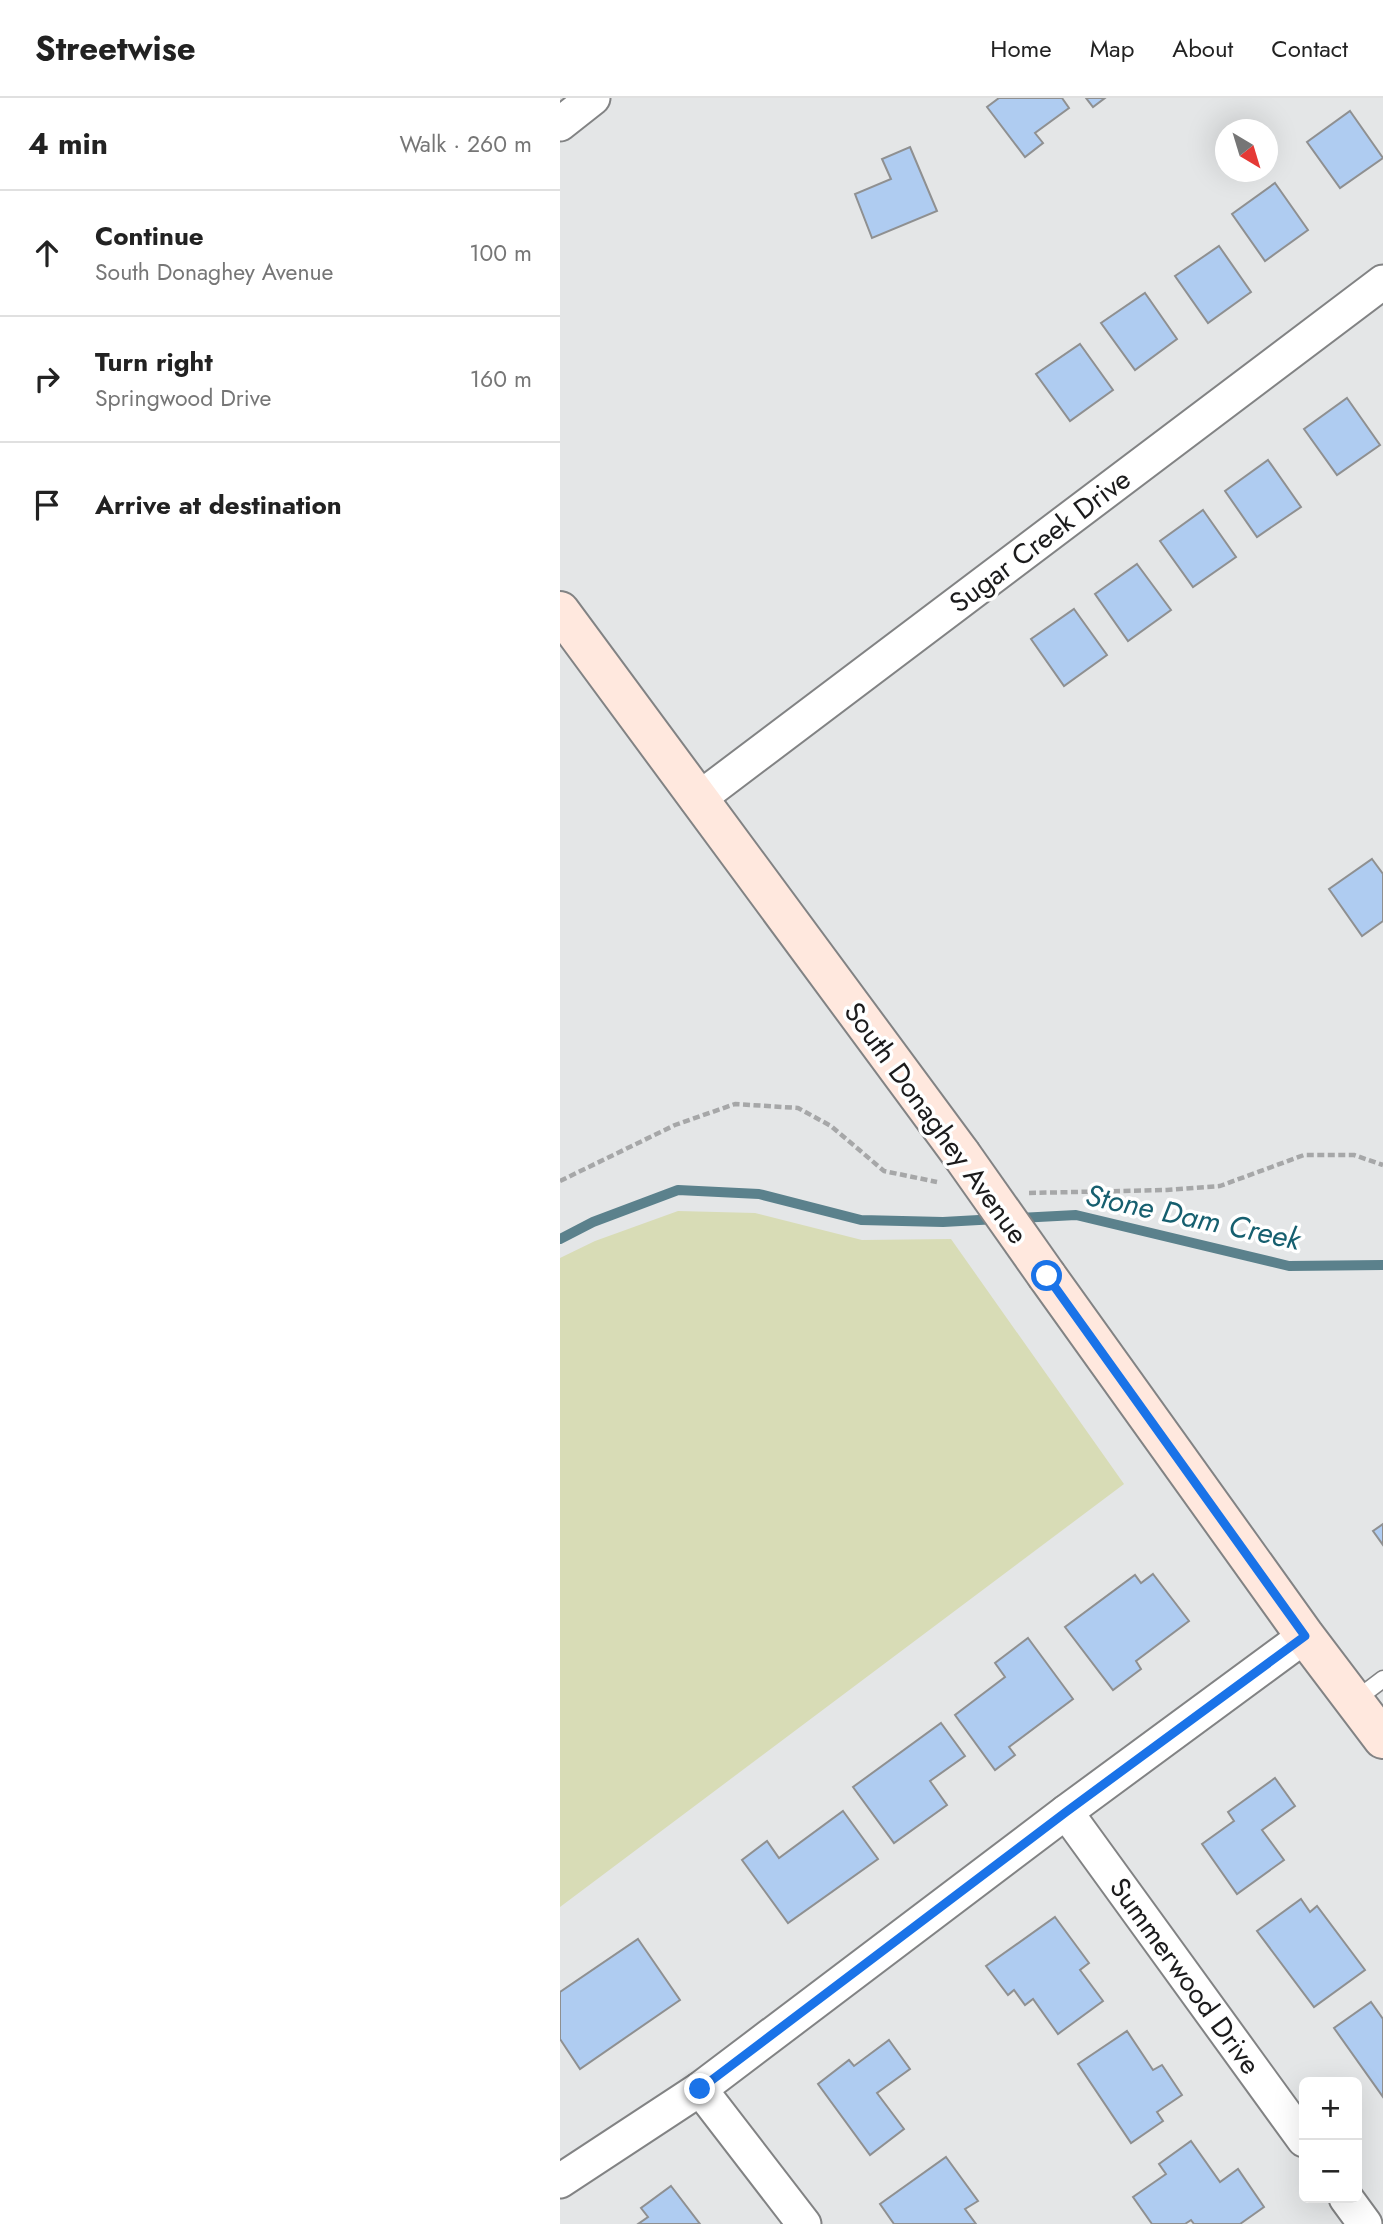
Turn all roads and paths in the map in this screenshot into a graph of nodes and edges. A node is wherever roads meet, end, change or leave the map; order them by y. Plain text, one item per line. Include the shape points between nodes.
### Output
1 (593, 98) edge
2 (560, 124) edge
3 (1383, 282) edge
4 (560, 611) edge
5 (697, 800) junction
6 (1383, 1165) edge
7 (952, 1169) junction
8 (560, 1181) edge
9 (1017, 1193) dead end
10 (1305, 1636) junction
11 (1369, 1690) edge
12 (1383, 1740) edge
13 (1066, 1812) junction
14 (700, 2089) junction
15 (1299, 2133) edge
16 (560, 2181) edge
17 (1350, 2203) edge
18 (804, 2224) edge
19 (1365, 2224) edge

1 - 2 street
3 - 5 street, Sugar Creek Drive
4 - 5 street, South Donaghey Avenue
5 - 7 street, South Donaghey Avenue
6 - 9 path via 1354,1155 1304,1155 1220,1186
7 - 8 path via 884,1171 831,1126 798,1108 735,1104 675,1125
7 - 10 street, South Donaghey Avenue, bridge via 1047,1276
10 - 11 street, South Donaghey Avenue
10 - 13 street
11 - 12 street, South Donaghey Avenue
13 - 14 street
13 - 15 street, Summerwood Drive
14 - 16 street
14 - 18 street
17 - 19 street

